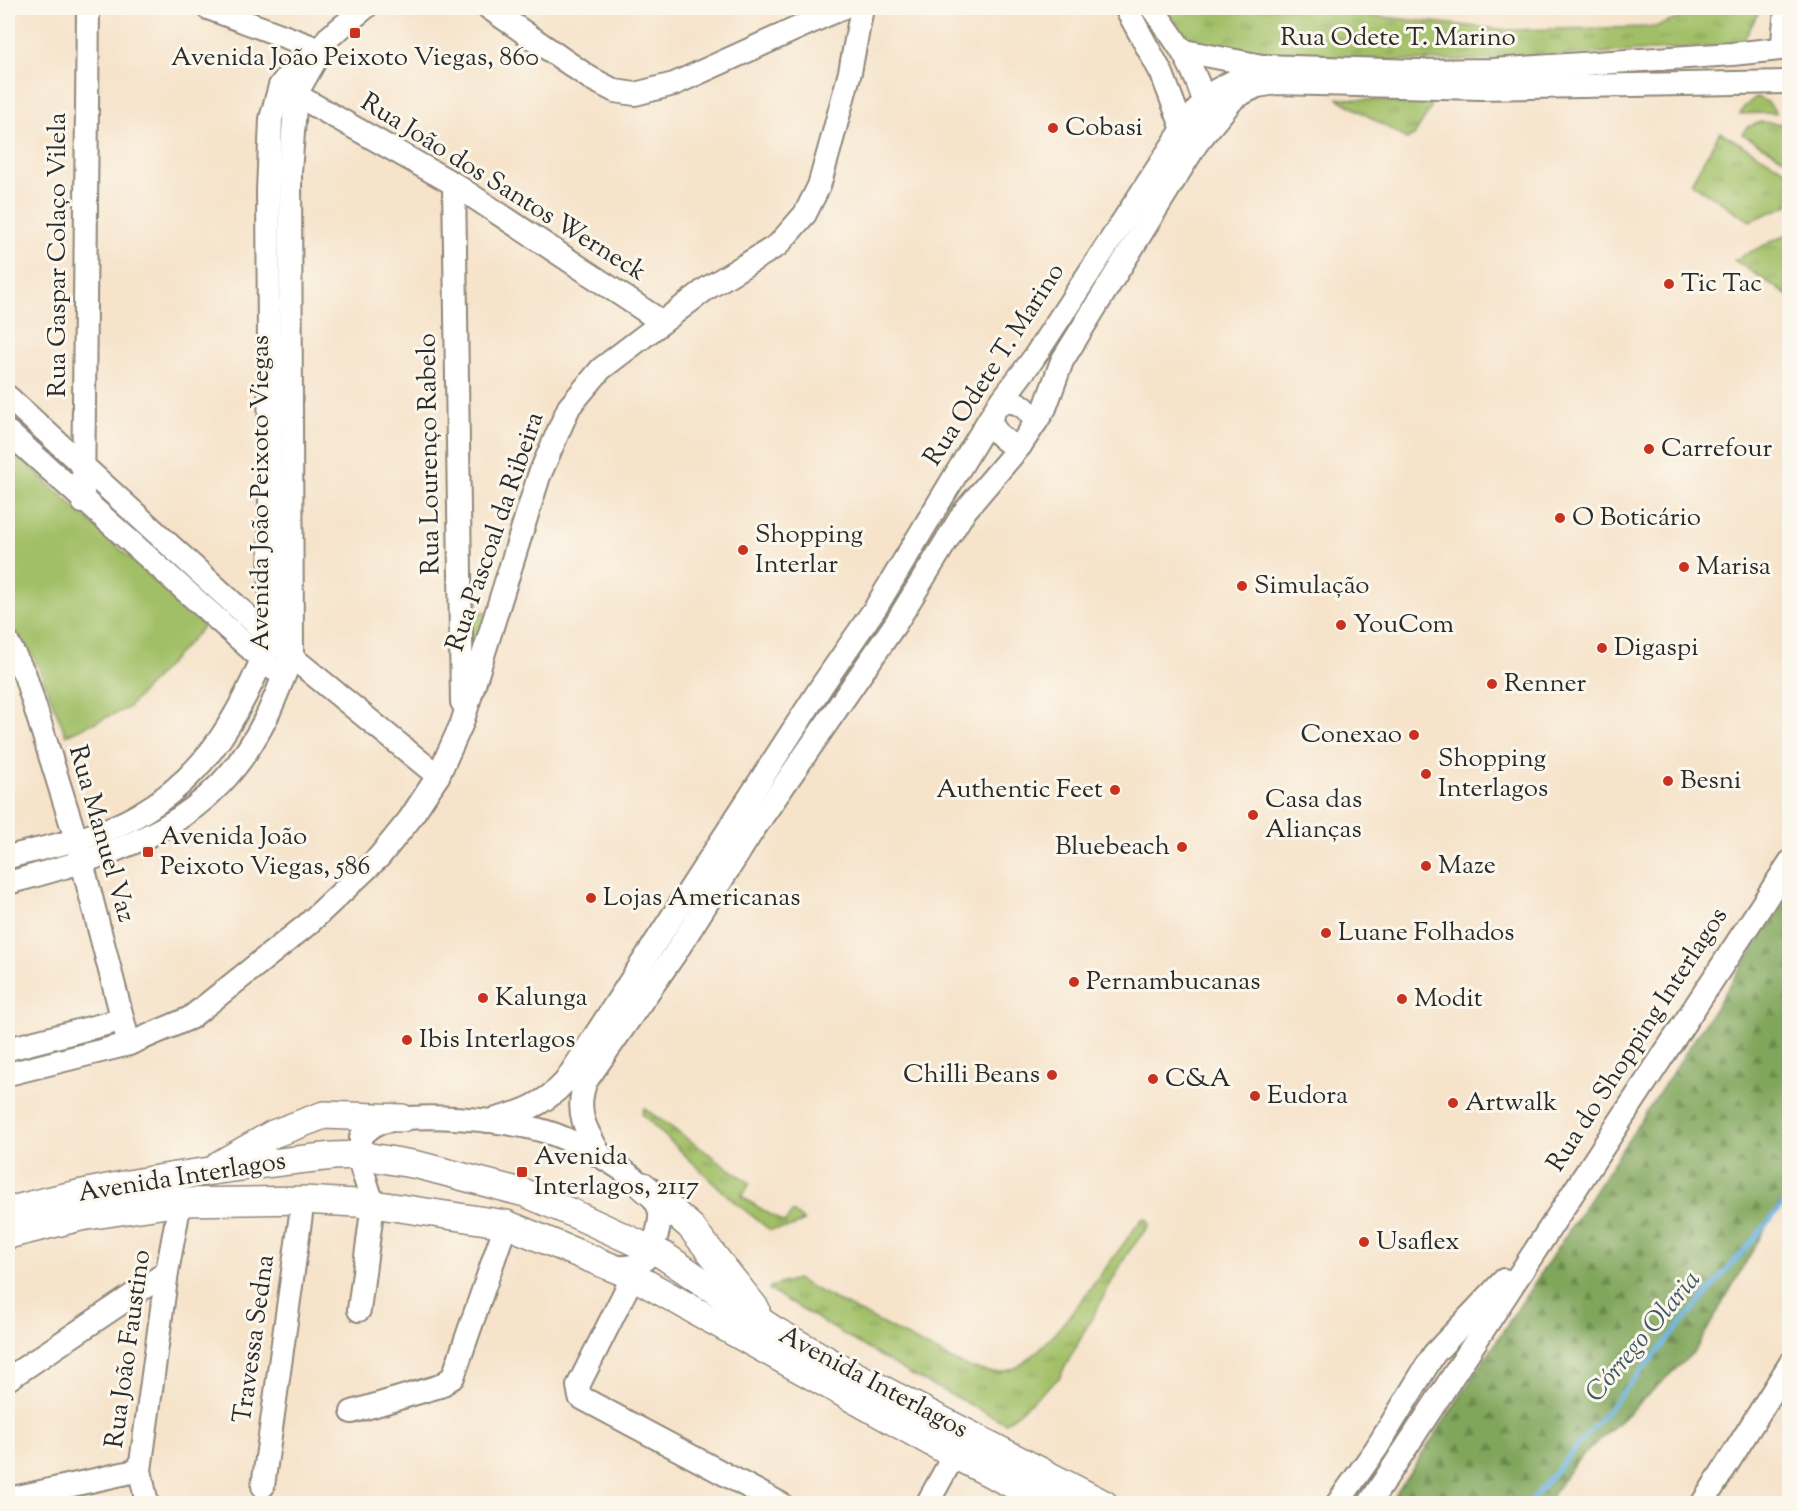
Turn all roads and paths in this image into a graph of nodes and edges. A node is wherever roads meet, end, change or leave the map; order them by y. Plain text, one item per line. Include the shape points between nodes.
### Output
1 (88, 8) edge
2 (208, 8) edge
3 (364, 8) edge
4 (489, 8) edge
5 (842, 8) edge
6 (862, 8) edge
7 (1152, 8) edge
8 (1786, 8) edge
9 (1129, 13) edge
10 (1784, 42) edge
11 (310, 46) junction
12 (1184, 51) junction
13 (1262, 66) junction
14 (1788, 84) edge
15 (288, 90) junction
16 (1204, 101) junction
17 (1197, 132) junction
18 (454, 184) junction
19 (662, 322) junction
20 (8, 397) edge
21 (994, 411) junction
22 (1036, 423) junction
23 (8, 432) edge
24 (1020, 446) junction
25 (970, 452) junction
26 (85, 470) junction
27 (1000, 470) junction
28 (83, 502) junction
29 (461, 610) junction
30 (498, 610) junction
31 (271, 637) junction
32 (8, 643) edge
33 (263, 659) junction
34 (287, 667) junction
35 (16, 677) edge
36 (462, 723) junction
37 (438, 776) junction
38 (76, 839) junction
39 (8, 857) edge
40 (83, 862) junction
41 (1790, 862) edge
42 (8, 883) edge
43 (121, 1020) junction
44 (129, 1044) junction
45 (8, 1049) edge
46 (8, 1074) edge
47 (402, 1118) junction
48 (489, 1121) junction
49 (359, 1155) junction
50 (601, 1156) junction
51 (212, 1169) junction
52 (643, 1186) junction
53 (303, 1200) junction
54 (180, 1202) junction
55 (373, 1204) junction
56 (8, 1211) edge
57 (506, 1224) junction
58 (8, 1235) edge
59 (651, 1249) junction
60 (1534, 1249) junction
61 (167, 1272) junction
62 (624, 1272) junction
63 (358, 1310) dead end
64 (772, 1329) junction
65 (1790, 1364) edge
66 (8, 1379) edge
67 (352, 1412) dead end
68 (954, 1455) junction
69 (140, 1470) junction
70 (263, 1486) dead end
71 (9, 1503) edge
72 (147, 1503) edge
73 (781, 1503) edge
74 (927, 1503) edge
75 (1051, 1503) edge
76 (1104, 1503) edge
77 (1337, 1503) edge
78 (1369, 1503) edge
79 (1702, 1503) edge

1 - 26 street, Rua Gaspar Colaço Vilela
2 - 11 street
3 - 11 street, Avenida João Peixoto Viegas
3 - 15 street, Avenida João Peixoto Viegas via 328,38
4 - 5 street via 590,78 615,91 635,94 674,84
6 - 19 street, Rua Pascoal da Ribeira via 830,147 819,186 805,214 778,245 706,289
7 - 9 street
7 - 12 street
8 - 10 street
9 - 17 street
10 - 13 street, Rua Odete T. Marino via 1720,55 1493,70
10 - 14 street via 1779,66
11 - 15 street, Avenida João Peixoto Viegas
12 - 13 street
12 - 16 street
13 - 16 street, Rua Odete T. Marino via 1228,82
14 - 17 street, Rua Odete T. Marino via 1480,88 1277,83 1257,86 1235,97
15 - 18 street, Rua João dos Santos Werneck
15 - 31 street, Avenida João Peixoto Viegas via 271,118 268,191
15 - 34 street, Avenida João Peixoto Viegas
16 - 17 street, Rua Odete T. Marino
17 - 21 street, Rua Odete T. Marino
17 - 22 street, Rua Odete T. Marino via 1062,361
18 - 19 street, Rua João dos Santos Werneck
18 - 29 street, Rua Lourenço Rabelo
19 - 30 street, Rua Pascoal da Ribeira via 601,369 569,408 539,476
20 - 26 street
21 - 22 street via 1011,401 1022,405
21 - 24 street via 994,429 1003,440
21 - 25 street, Rua Odete T. Marino
22 - 24 street, Rua Odete T. Marino
23 - 28 street
24 - 27 street, Rua Odete T. Marino
25 - 27 street via 992,454
25 - 48 street, Rua Odete T. Marino via 876,607 565,1082 532,1109
26 - 28 street, Rua Gaspar Colaço Vilela
26 - 31 street
27 - 50 street, Rua Odete T. Marino via 964,512 896,623 586,1081 581,1119
28 - 33 street
29 - 30 street
29 - 36 street, Rua Lourenço Rabelo
30 - 36 street, Rua Pascoal da Ribeira
31 - 33 street, Avenida João Peixoto Viegas
31 - 34 street
32 - 35 street, Rua Manuel Vaz
33 - 34 street
33 - 38 street, Avenida João Peixoto Viegas via 226,734 199,768 137,816
34 - 37 street
34 - 40 street, Avenida João Peixoto Viegas via 267,717 248,747 198,806 129,847
35 - 38 street, Rua Manuel Vaz
36 - 37 street, Rua Pascoal da Ribeira
37 - 44 street, Rua Pascoal da Ribeira via 378,857 308,924 190,1018
38 - 39 street, Avenida João Peixoto Viegas
38 - 40 street, Rua Manuel Vaz
40 - 42 street, Avenida João Peixoto Viegas
40 - 43 street, Rua Manuel Vaz
41 - 60 street, Rua do Shopping Interlagos
43 - 44 street, Rua Manuel Vaz
43 - 45 street
44 - 46 street, Rua Pascoal da Ribeira
47 - 48 street
47 - 49 street via 367,1130 361,1137
47 - 51 main road via 324,1115 273,1134
48 - 50 street via 548,1132
49 - 51 main road, Avenida Interlagos
49 - 55 street
49 - 59 main road, Avenida Interlagos via 418,1165 525,1194
50 - 52 street
51 - 56 main road, Avenida Interlagos via 74,1193
52 - 59 street via 659,1207
52 - 64 main road via 690,1226
53 - 54 main road, Avenida Interlagos
53 - 55 main road, Avenida Interlagos
53 - 70 street, Travessa Sedna
54 - 58 main road, Avenida Interlagos via 81,1217
54 - 61 street, Rua João Faustino
55 - 57 main road, Avenida Interlagos
55 - 63 street
57 - 62 main road, Avenida Interlagos
57 - 67 street via 453,1377 440,1386
59 - 62 street via 639,1264
59 - 64 main road, Avenida Interlagos
60 - 77 street, Rua do Shopping Interlagos via 1434,1353 1376,1449
60 - 78 street, Rua do Shopping Interlagos via 1464,1364
61 - 66 street
61 - 69 street, Rua João Faustino
62 - 68 main road, Avenida Interlagos
62 - 73 street via 578,1386 580,1398
64 - 76 main road, Avenida Interlagos via 839,1368
65 - 79 street
68 - 74 street
68 - 75 main road, Avenida Interlagos
69 - 71 street via 18,1497
69 - 72 street, Rua João Faustino

